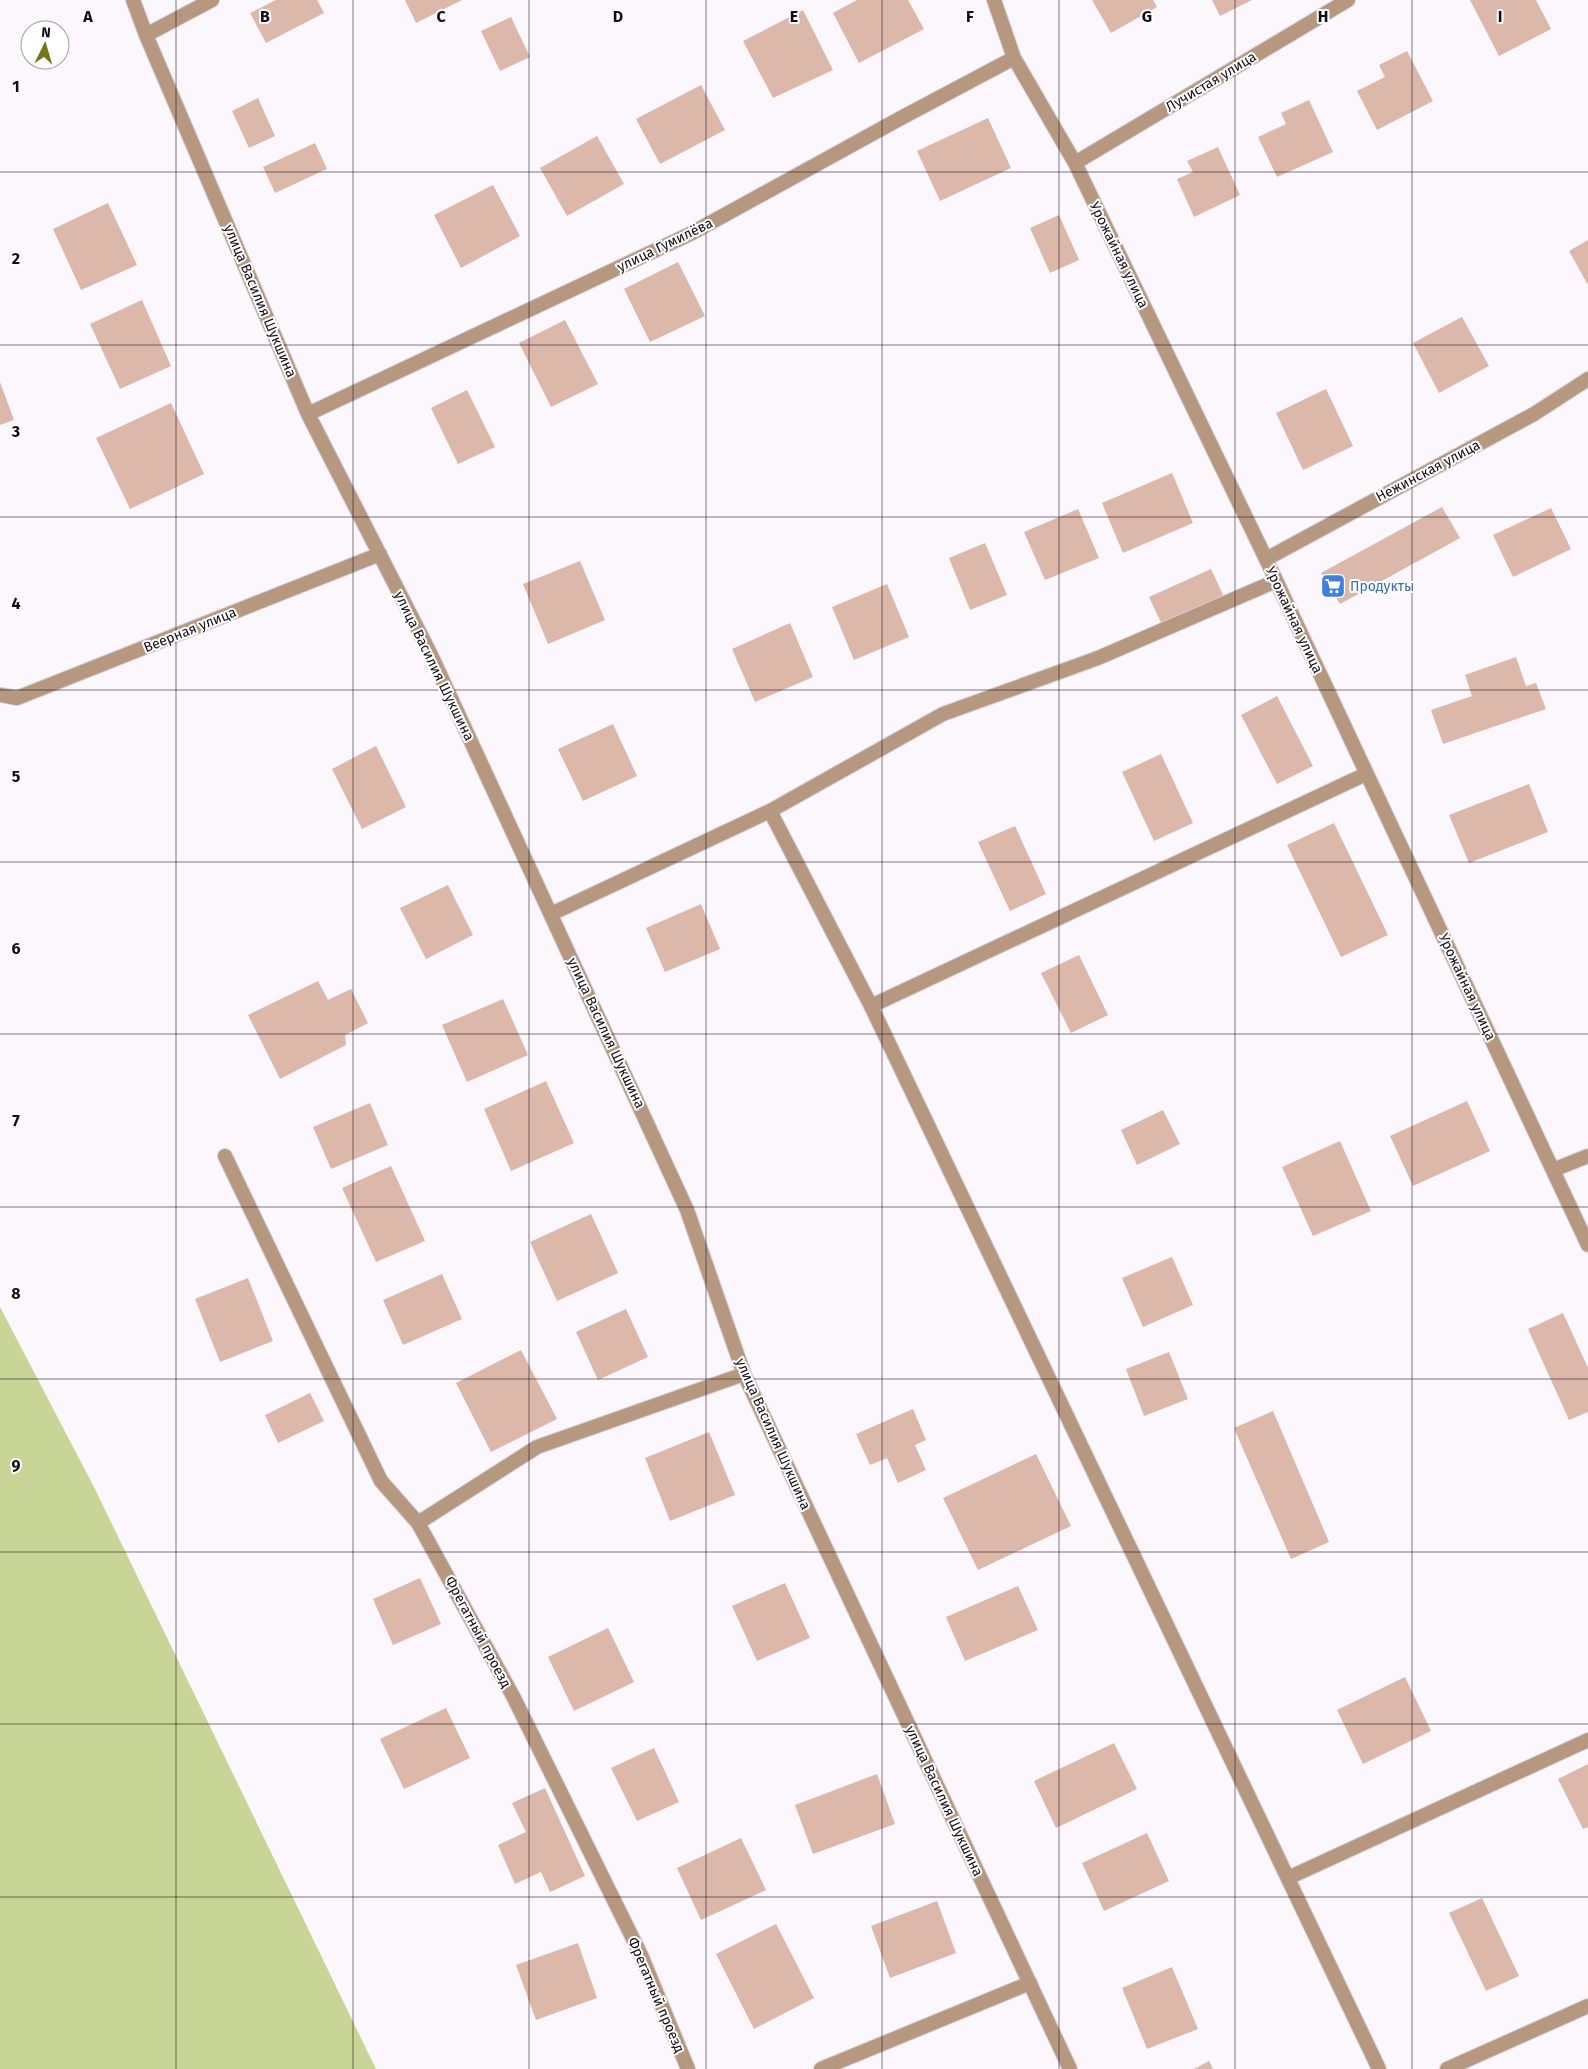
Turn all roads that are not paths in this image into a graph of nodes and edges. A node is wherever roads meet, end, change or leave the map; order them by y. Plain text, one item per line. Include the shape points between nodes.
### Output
1 (133, 0) edge
2 (212, 0) edge
3 (994, 0) edge
4 (1348, 0) edge
5 (146, 34) junction
6 (1014, 58) junction
7 (1074, 163) junction
8 (1588, 379) edge
9 (308, 414) junction
10 (380, 554) junction
11 (1266, 559) junction
12 (1276, 580) junction
13 (0, 695) edge
14 (1366, 774) junction
15 (770, 811) junction
16 (551, 914) junction
17 (871, 1006) junction
18 (225, 1156) dead end
19 (1588, 1156) edge
20 (1553, 1170) junction
21 (1588, 1245) edge
22 (744, 1374) junction
23 (418, 1522) junction
24 (1588, 1740) edge
25 (1288, 1878) junction
26 (1030, 1983) junction
27 (1588, 2006) edge
28 (688, 2069) edge
29 (821, 2069) edge
30 (1070, 2069) edge
31 (1379, 2069) edge
32 (1447, 2069) edge

1 - 5 street, улица Василия Шукшина
2 - 5 street
3 - 6 street, Урожайная улица
4 - 7 street, Лучистая улица
5 - 9 street, улица Василия Шукшина
6 - 7 street, Урожайная улица
6 - 9 street, улица Гумилёва via 690,234
7 - 11 street, Урожайная улица
8 - 11 street, Нежинская улица via 1534,414
9 - 10 street, улица Василия Шукшина
10 - 13 street, Веерная улица via 17,698
10 - 16 street, улица Василия Шукшина via 431,655
11 - 12 street, Урожайная улица
12 - 14 street, Урожайная улица
12 - 15 street via 1098,658 943,714
14 - 17 street
14 - 20 street, Урожайная улица
15 - 16 street
15 - 17 street
16 - 22 street, улица Василия Шукшина via 687,1210
17 - 25 street
18 - 23 street, Фрегатный проезд via 381,1481
19 - 20 street
20 - 21 street, Урожайная улица
22 - 23 street via 537,1448
22 - 26 street, улица Василия Шукшина
23 - 28 street, Фрегатный проезд via 514,1698 640,1955
24 - 25 street
25 - 31 street
26 - 29 street
26 - 30 street, улица Василия Шукшина
27 - 32 street

